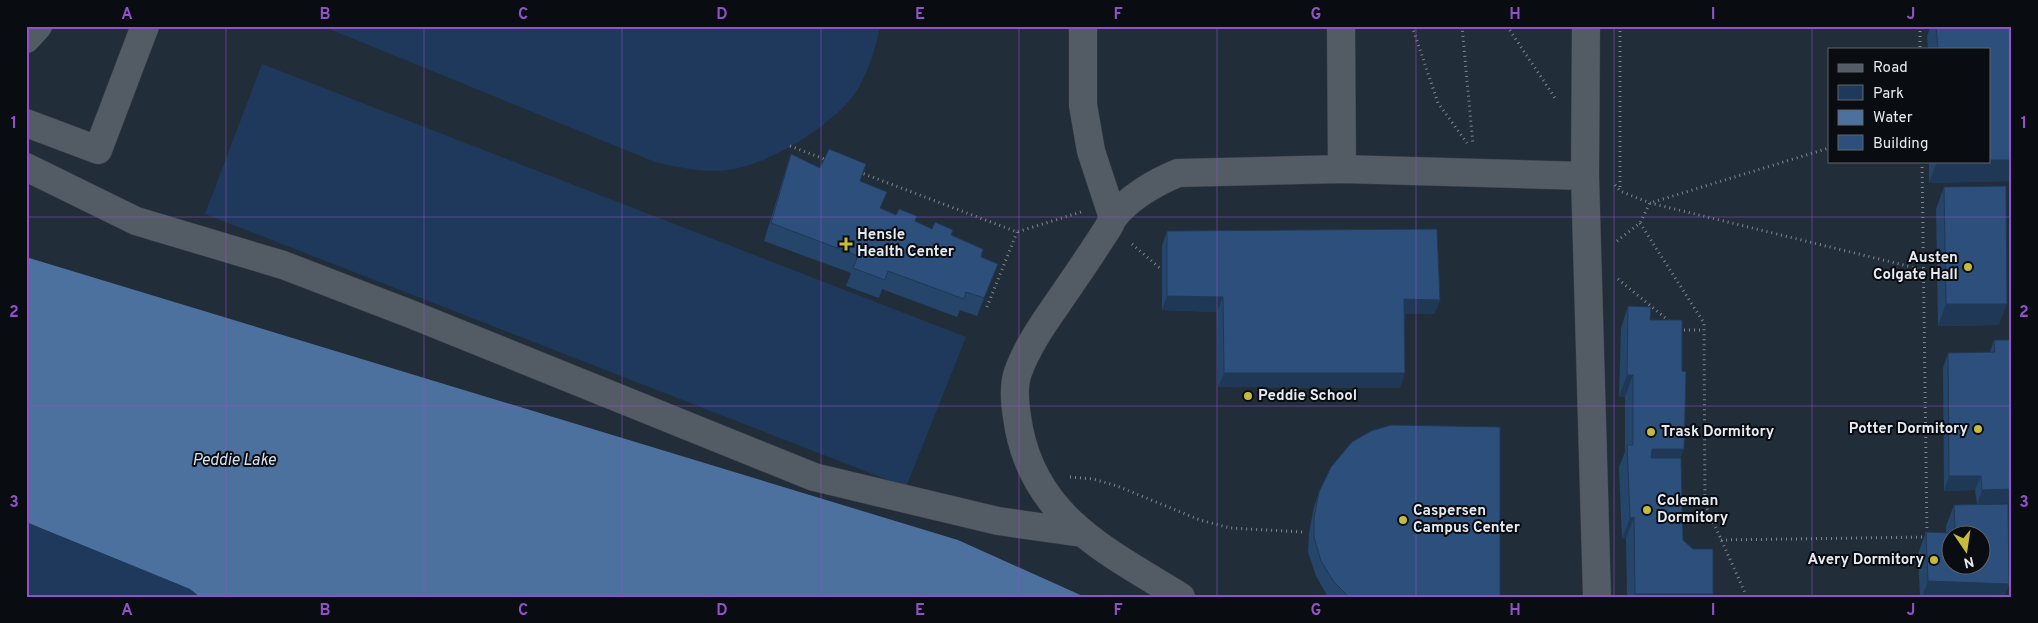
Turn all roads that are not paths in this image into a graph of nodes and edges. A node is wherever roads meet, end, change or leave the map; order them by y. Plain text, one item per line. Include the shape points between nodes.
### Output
1 (38, 26) edge
2 (145, 26) edge
3 (1083, 26) edge
4 (1341, 26) edge
5 (1586, 26) edge
6 (26, 40) edge
7 (26, 123) edge
8 (26, 167) edge
9 (1342, 169) junction
10 (1585, 176) junction
11 (1113, 218) junction
12 (1082, 533) junction
13 (1181, 597) edge
14 (1597, 597) edge

1 - 6 lane
2 - 7 lane via 98,150
3 - 11 lane via 1083,105 1091,151
4 - 9 lane
5 - 10 lane
8 - 12 lane via 136,221 292,269 417,316 814,477 998,521
9 - 10 lane
9 - 11 lane via 1178,173 1147,190
10 - 14 lane
11 - 12 lane via 1030,345 1017,375 1015,407 1030,467 1046,494
12 - 13 lane

